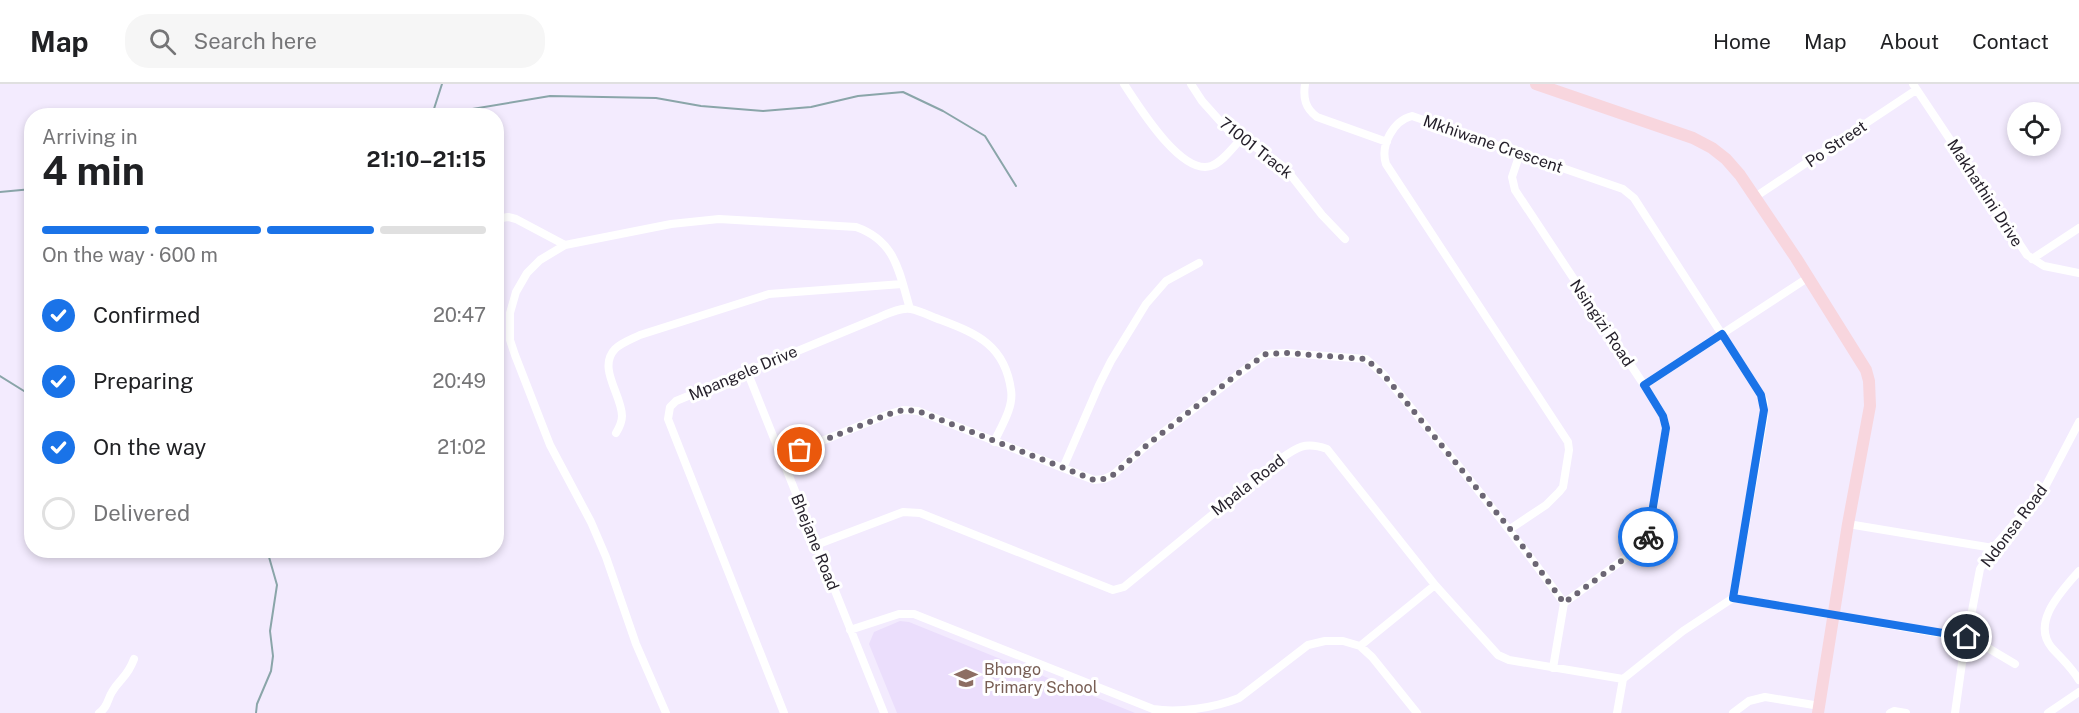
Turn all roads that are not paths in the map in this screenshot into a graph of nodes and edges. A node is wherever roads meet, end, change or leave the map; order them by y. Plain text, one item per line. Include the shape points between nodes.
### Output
1 (1124, 84) edge
2 (1191, 84) edge
3 (1305, 84) edge
4 (1536, 84) edge
5 (1914, 87) edge
6 (1561, 88) edge
7 (1242, 138) junction
8 (1387, 142) junction
9 (1520, 153) junction
10 (1755, 197) junction
11 (504, 218) edge
12 (2079, 228) edge
13 (1345, 239) dead end
14 (565, 245) junction
15 (2032, 259) junction
16 (1199, 263) dead end
17 (2079, 273) edge
18 (1809, 277) junction
19 (902, 284) junction
20 (910, 309) junction
21 (1722, 334) junction
22 (747, 371) junction
23 (1644, 385) junction
24 (2079, 422) edge
25 (616, 434) dead end
26 (994, 442) junction
27 (782, 458) junction
28 (1064, 468) junction
29 (1848, 524) junction
30 (1510, 529) junction
31 (816, 545) junction
32 (1993, 548) junction
33 (2079, 571) edge
34 (1435, 585) junction
35 (1733, 598) junction
36 (1564, 603) junction
37 (1834, 615) junction
38 (850, 630) junction
39 (1967, 637) junction
40 (1360, 646) junction
41 (134, 659) dead end
42 (2015, 664) dead end
43 (1553, 668) junction
44 (1623, 679) junction
45 (2079, 680) edge
46 (2079, 692) edge
47 (1819, 710) edge
48 (99, 713) edge
49 (666, 713) edge
50 (784, 713) edge
51 (884, 713) edge
52 (1417, 713) edge
53 (1617, 713) edge
54 (1733, 713) edge
55 (1890, 713) edge
56 (1906, 713) edge
57 (1955, 713) edge
58 (2048, 713) edge

1 - 7 street via 1159,134 1190,164 1213,165
2 - 7 street, 71001 Track via 1219,121
3 - 8 street via 1304,100 1317,117
4 - 6 street
5 - 10 street, Po Street
5 - 15 street, Makhathini Drive
6 - 10 street via 1702,143 1726,159
7 - 13 street, 71001 Track via 1286,169
8 - 9 street, Mkhiwane Crescent via 1399,121 1412,116
8 - 30 street via 1384,159 1391,174 1568,442 1560,492
9 - 21 street, Mkhiwane Crescent via 1631,194
9 - 23 street, Nsingizi Road via 1512,177 1515,190
10 - 18 street
11 - 14 street via 516,219
12 - 15 street
14 - 19 street via 671,224 719,219 856,227 872,232 882,242 898,266
14 - 49 street via 540,260 516,292 510,313 510,340 541,426 606,557 636,644
15 - 17 street, Makhathini Drive via 2044,266
16 - 28 street via 1166,281 1146,304 1099,385
18 - 21 street
18 - 29 street via 1869,381 1870,406
19 - 20 street
19 - 25 street via 769,294 622,344 609,361 622,414
20 - 22 street, Mpangele Drive via 880,317
20 - 26 street via 984,339 1003,364 1011,400
21 - 23 street
21 - 35 street, Mkhiwane Crescent via 1761,395 1764,410
22 - 27 street, Bhejane Road
22 - 50 street, Mpangele Drive via 676,401 670,407 668,420
23 - 36 street, Nsingizi Road via 1666,428 1648,535 1635,551
24 - 32 street, Ndonsa Road via 2043,491
26 - 27 street via 918,411 903,410
26 - 28 street
27 - 31 street, Bhejane Road
28 - 30 street via 1094,480 1113,475 1266,354 1353,357 1366,359 1384,375
29 - 32 street
29 - 37 street
30 - 36 street
31 - 34 street, Mpala Road via 909,511 1113,590 1119,589 1279,460 1298,447 1309,445 1327,449
31 - 38 street, Bhejane Road
32 - 39 street, Ndonsa Road via 1980,569
33 - 45 street via 2048,612 2045,623 2051,646
34 - 40 street
34 - 43 street, Mpala Road via 1498,655
35 - 37 street
35 - 44 street via 1683,631
36 - 43 street
37 - 39 street
37 - 47 street
38 - 40 street via 899,614 914,614 1153,709 1173,712 1239,698 1308,645 1325,640
38 - 51 street, Bhejane Road
39 - 42 street
39 - 57 street, Ndonsa Road
40 - 52 street
41 - 48 street
43 - 44 street, Mpala Road
44 - 53 street
46 - 58 street
47 - 54 street via 1765,697 1749,701
55 - 56 street

